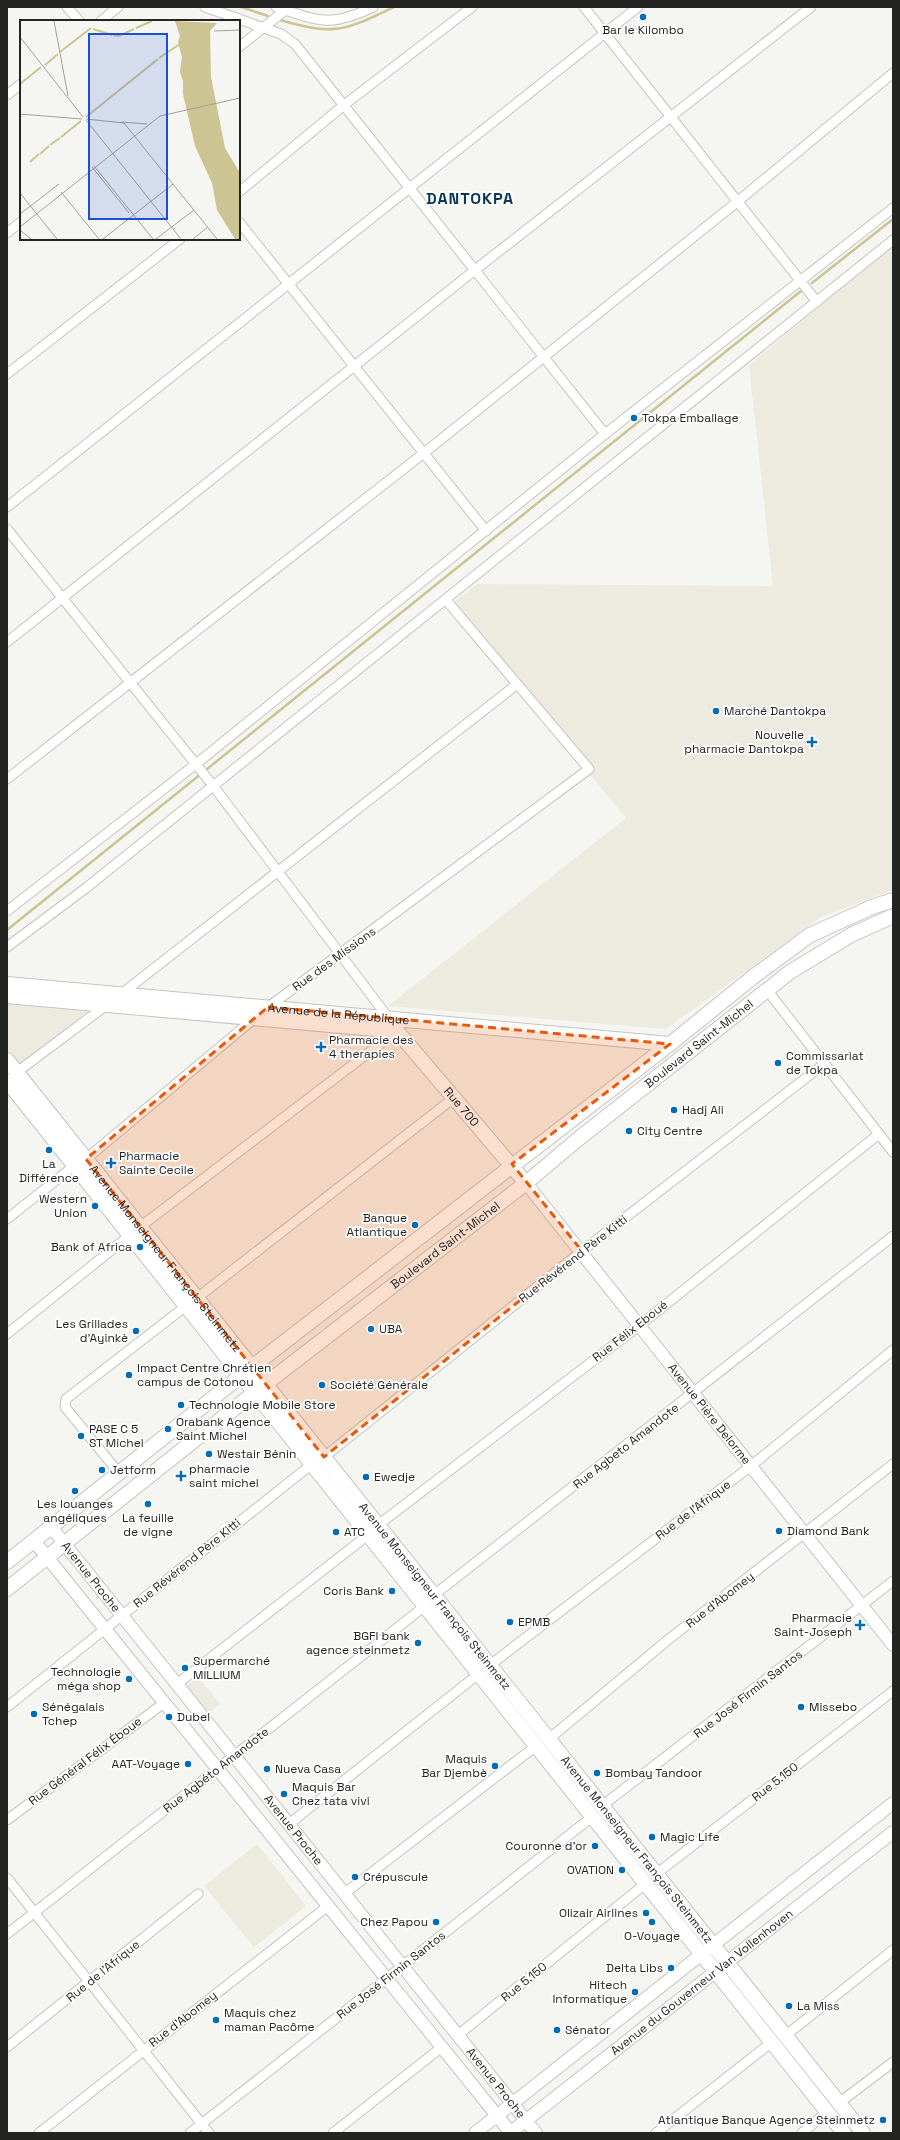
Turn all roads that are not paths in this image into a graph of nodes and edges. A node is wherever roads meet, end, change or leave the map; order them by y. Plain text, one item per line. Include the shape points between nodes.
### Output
1 (67, 7) edge
2 (118, 7) edge
3 (205, 7) edge
4 (373, 7) edge
5 (472, 7) edge
6 (584, 7) edge
7 (638, 7) edge
8 (812, 7) edge
9 (284, 9) edge
10 (78, 20) edge
11 (102, 20) edge
12 (265, 26) junction
13 (605, 34) junction
14 (240, 46) edge
15 (893, 73) edge
16 (20, 85) edge
17 (7, 95) edge
18 (344, 105) junction
19 (671, 118) junction
20 (409, 187) junction
21 (240, 191) edge
22 (738, 202) junction
23 (893, 208) edge
24 (20, 223) edge
25 (240, 223) edge
26 (7, 233) edge
27 (179, 240) edge
28 (893, 240) edge
29 (475, 270) junction
30 (800, 281) junction
31 (288, 284) junction
32 (817, 302) junction
33 (544, 358) junction
34 (354, 367) junction
35 (7, 374) edge
36 (605, 434) junction
37 (424, 453) junction
38 (7, 507) edge
39 (7, 529) edge
40 (486, 531) junction
41 (62, 598) junction
42 (446, 600) junction
43 (7, 642) edge
44 (130, 682) junction
45 (516, 685) junction
46 (198, 766) junction
47 (7, 779) edge
48 (213, 784) junction
49 (279, 872) junction
50 (893, 900) edge
51 (7, 911) edge
52 (893, 916) edge
53 (7, 947) edge
54 (341, 955) junction
55 (7, 984) edge
56 (767, 990) junction
57 (121, 994) junction
58 (7, 996) edge
59 (107, 1005) junction
60 (268, 1007) junction
61 (255, 1018) junction
62 (388, 1018) junction
63 (397, 1031) junction
64 (670, 1044) junction
65 (7, 1060) edge
66 (824, 1064) junction
67 (12, 1076) edge
68 (455, 1097) junction
69 (879, 1134) junction
70 (893, 1152) edge
71 (80, 1162) junction
72 (512, 1164) junction
73 (526, 1183) junction
74 (7, 1219) edge
75 (135, 1231) junction
76 (893, 1236) edge
77 (582, 1252) junction
78 (192, 1302) junction
79 (640, 1325) junction
80 (7, 1334) edge
81 (893, 1350) edge
82 (247, 1371) junction
83 (260, 1388) junction
84 (694, 1393) junction
85 (318, 1461) junction
86 (893, 1464) edge
87 (751, 1466) junction
88 (119, 1473) junction
89 (378, 1525) junction
90 (51, 1527) junction
91 (805, 1534) junction
92 (368, 1535) junction
93 (34, 1541) junction
94 (64, 1544) junction
95 (47, 1558) junction
96 (7, 1562) edge
97 (893, 1581) edge
98 (7, 1589) edge
99 (434, 1595) junction
100 (425, 1606) junction
101 (862, 1606) junction
102 (122, 1615) junction
103 (104, 1629) junction
104 (893, 1645) edge
105 (490, 1665) junction
106 (478, 1674) junction
107 (177, 1684) junction
108 (893, 1691) edge
109 (164, 1702) junction
110 (7, 1707) edge
111 (549, 1739) junction
112 (536, 1746) junction
113 (234, 1756) junction
114 (217, 1769) junction
115 (893, 1803) edge
116 (602, 1806) junction
117 (592, 1817) junction
118 (7, 1820) edge
119 (289, 1824) junction
120 (893, 1832) edge
121 (656, 1874) junction
122 (7, 1878) edge
123 (646, 1884) junction
124 (345, 1893) junction
125 (198, 1894) dead end
126 (328, 1906) junction
127 (34, 1913) junction
128 (7, 1934) edge
129 (714, 1946) junction
130 (893, 1950) edge
131 (702, 1955) junction
132 (727, 1962) junction
133 (402, 1966) junction
134 (715, 1971) junction
135 (386, 1979) junction
136 (89, 1982) junction
137 (458, 2035) junction
138 (785, 2036) junction
139 (772, 2042) junction
140 (7, 2047) edge
141 (442, 2047) junction
142 (143, 2051) junction
143 (893, 2062) edge
144 (839, 2103) junction
145 (513, 2104) junction
146 (827, 2112) junction
147 (497, 2116) junction
148 (527, 2121) junction
149 (202, 2124) junction
150 (39, 2133) edge
151 (190, 2133) edge
152 (209, 2133) edge
153 (333, 2133) edge
154 (475, 2133) edge
155 (510, 2133) edge
156 (536, 2133) edge
157 (656, 2133) edge
158 (802, 2133) edge
159 (844, 2133) edge
160 (863, 2133) edge

1 - 10 street
2 - 11 street
3 - 12 street
4 - 9 street via 352,17 328,22
5 - 18 street
6 - 13 street
7 - 13 street
8 - 19 street
9 - 12 street
12 - 14 street
12 - 18 street via 294,44
13 - 19 street
13 - 20 street
15 - 22 street
16 - 17 street
18 - 20 street
18 - 21 street
19 - 22 street
19 - 29 street
20 - 29 street
20 - 31 street
22 - 30 street
22 - 33 street
23 - 30 street
24 - 26 street
25 - 31 street
27 - 35 street
28 - 32 street
29 - 33 street
29 - 34 street
30 - 32 street
30 - 36 street
31 - 34 street
31 - 38 street
32 - 42 street
33 - 36 street
33 - 37 street
34 - 37 street
34 - 41 street
36 - 40 street
37 - 40 street
37 - 44 street
39 - 41 street
40 - 46 street
41 - 43 street
41 - 44 street
42 - 45 street
42 - 48 street
44 - 46 street
44 - 47 street
45 - 49 street
45 - 54 street, Rue des Missions via 589,769
46 - 48 street
46 - 51 street
48 - 49 street
48 - 53 street via 86,888
49 - 54 street
49 - 57 street
50 - 64 main road, Boulevard Saint-Michel via 872,906 810,935
52 - 56 main road, Boulevard Saint-Michel via 851,934 820,952
54 - 60 street, Rue des Missions
54 - 62 street
55 - 57 main road, Avenue de la République
56 - 66 street
56 - 73 main road, Boulevard Saint-Michel
57 - 59 street
57 - 60 main road, Avenue de la République
58 - 59 main road, Avenue de la République
59 - 61 main road, Avenue de la République
59 - 67 street
60 - 61 street, Rue des Missions
60 - 62 main road, Avenue de la République
61 - 63 main road, Avenue de la République
61 - 71 street, Rue des Missions
62 - 63 street
62 - 64 main road, Avenue de la République
63 - 68 main road, Rue 700
63 - 75 street
64 - 72 main road, Boulevard Saint-Michel
65 - 67 main road, Avenue Monseigneur François Steinmetz
66 - 69 street
66 - 77 street, Rue Révérend Père Kitti
67 - 71 main road, Avenue Monseigneur François Steinmetz
68 - 72 main road, Rue 700
68 - 78 street
69 - 70 street
69 - 79 street, Rue Félix Eboué
71 - 74 street, Rue des Missions
71 - 75 main road, Avenue Monseigneur François Steinmetz
72 - 73 main road, Rue 700
72 - 82 main road, Boulevard Saint-Michel
73 - 77 main road, Avenue Pière Delorme
73 - 83 main road, Boulevard Saint-Michel
75 - 78 main road, Avenue Monseigneur François Steinmetz
75 - 80 street
76 - 84 street, Rue Agbeto Amandote
77 - 79 main road, Avenue Pière Delorme
77 - 85 street, Rue Révérend Père Kitti
78 - 82 main road, Avenue Monseigneur François Steinmetz
78 - 88 street via 66,1399 65,1406
79 - 84 main road, Avenue Pière Delorme
79 - 89 street, Rue Félix Eboué
81 - 87 street, Rue de l'Afrique
82 - 83 main road, Avenue Monseigneur François Steinmetz
82 - 88 main road, Boulevard Saint-Michel
83 - 85 main road, Avenue Monseigneur François Steinmetz
83 - 94 main road, Boulevard Saint-Michel
84 - 87 main road, Avenue Pière Delorme
84 - 99 street, Rue Agbeto Amandote
85 - 89 main road, Avenue Monseigneur François Steinmetz
85 - 92 main road, Avenue Monseigneur François Steinmetz
85 - 102 street, Rue Révérend Père Kitti
86 - 91 street, Rue d'Abomey
87 - 91 main road, Avenue Pière Delorme
87 - 105 street, Rue de l'Afrique
88 - 90 main road, Boulevard Saint-Michel
89 - 99 main road, Avenue Monseigneur François Steinmetz
90 - 93 main road, Boulevard Saint-Michel
90 - 94 main road, Avenue Proche
91 - 101 main road, Avenue Pière Delorme
91 - 111 street, Rue d'Abomey via 669,1639
92 - 100 main road, Avenue Monseigneur François Steinmetz
92 - 107 street
93 - 95 main road, Avenue Proche
93 - 96 main road, Boulevard Saint-Michel
94 - 95 main road, Boulevard Saint-Michel
94 - 102 main road, Avenue Proche
95 - 98 main road, Boulevard Saint-Michel
95 - 103 main road, Avenue Proche
97 - 101 street, Rue José Firmin Santos
99 - 105 main road, Avenue Monseigneur François Steinmetz
100 - 106 main road, Avenue Monseigneur François Steinmetz
100 - 113 street, Rue Agbéto Amandote
101 - 104 main road, Avenue Pière Delorme
101 - 116 street, Rue José Firmin Santos
102 - 103 street, Rue Révérend Père Kitti
102 - 107 main road, Avenue Proche
103 - 109 main road, Avenue Proche
103 - 110 street, Rue Révérend Père Kitti
105 - 106 street, Rue de l'Afrique
105 - 111 main road, Avenue Monseigneur François Steinmetz
106 - 112 main road, Avenue Monseigneur François Steinmetz
106 - 119 street, Rue de l'Afrique
107 - 113 main road, Avenue Proche
108 - 121 street, Rue 5.150
109 - 114 main road, Avenue Proche
109 - 118 street, Rue Général Félix Éboue
111 - 116 main road, Avenue Monseigneur François Steinmetz
112 - 117 main road, Avenue Monseigneur François Steinmetz
112 - 124 street
113 - 114 street, Rue Agbéto Amandote
113 - 119 main road, Avenue Proche
114 - 126 main road, Avenue Proche
114 - 127 street, Rue Agbéto Amandote
115 - 129 main road, Avenue du Gouverneur Van Vollenhoven
116 - 121 main road, Avenue Monseigneur François Steinmetz
117 - 123 main road, Avenue Monseigneur François Steinmetz
117 - 133 street, Rue José Firmin Santos
119 - 124 main road, Avenue Proche
120 - 132 main road, Avenue du Gouverneur Van Vollenhoven
121 - 129 main road, Avenue Monseigneur François Steinmetz
122 - 127 street
123 - 131 main road, Avenue Monseigneur François Steinmetz
123 - 137 street, Rue 5.150
124 - 133 main road, Avenue Proche
125 - 136 street, Rue de l'Afrique
126 - 135 main road, Avenue Proche
126 - 142 street, Rue d'Abomey
127 - 128 street, Rue Agbéto Amandote
127 - 136 street
129 - 131 main road, Avenue du Gouverneur Van Vollenhoven
129 - 132 main road, Avenue Monseigneur François Steinmetz
130 - 138 street
131 - 134 main road, Avenue Monseigneur François Steinmetz
131 - 145 main road, Avenue du Gouverneur Van Vollenhoven
132 - 134 main road, Avenue du Gouverneur Van Vollenhoven
132 - 138 main road, Avenue Monseigneur François Steinmetz
133 - 135 street, Rue José Firmin Santos
133 - 137 main road, Avenue Proche
134 - 139 main road, Avenue Monseigneur François Steinmetz
134 - 148 main road, Avenue du Gouverneur Van Vollenhoven
135 - 141 main road, Avenue Proche
135 - 149 street, Rue José Firmin Santos
136 - 140 street, Rue de l'Afrique
136 - 142 street
137 - 145 main road, Avenue Proche
138 - 144 main road, Avenue Monseigneur François Steinmetz
139 - 146 main road, Avenue Monseigneur François Steinmetz
139 - 157 street
141 - 147 main road, Avenue Proche
141 - 153 street
142 - 149 street
142 - 150 street, Rue d'Abomey
143 - 144 street
144 - 160 main road, Avenue Monseigneur François Steinmetz
145 - 147 main road, Avenue du Gouverneur Van Vollenhoven
145 - 148 main road, Avenue Proche
146 - 158 street
146 - 159 main road, Avenue Monseigneur François Steinmetz
147 - 154 main road, Avenue du Gouverneur Van Vollenhoven
147 - 155 main road, Avenue Proche
148 - 155 main road, Avenue du Gouverneur Van Vollenhoven
148 - 156 main road, Avenue Proche
149 - 151 street, Rue José Firmin Santos
149 - 152 street

